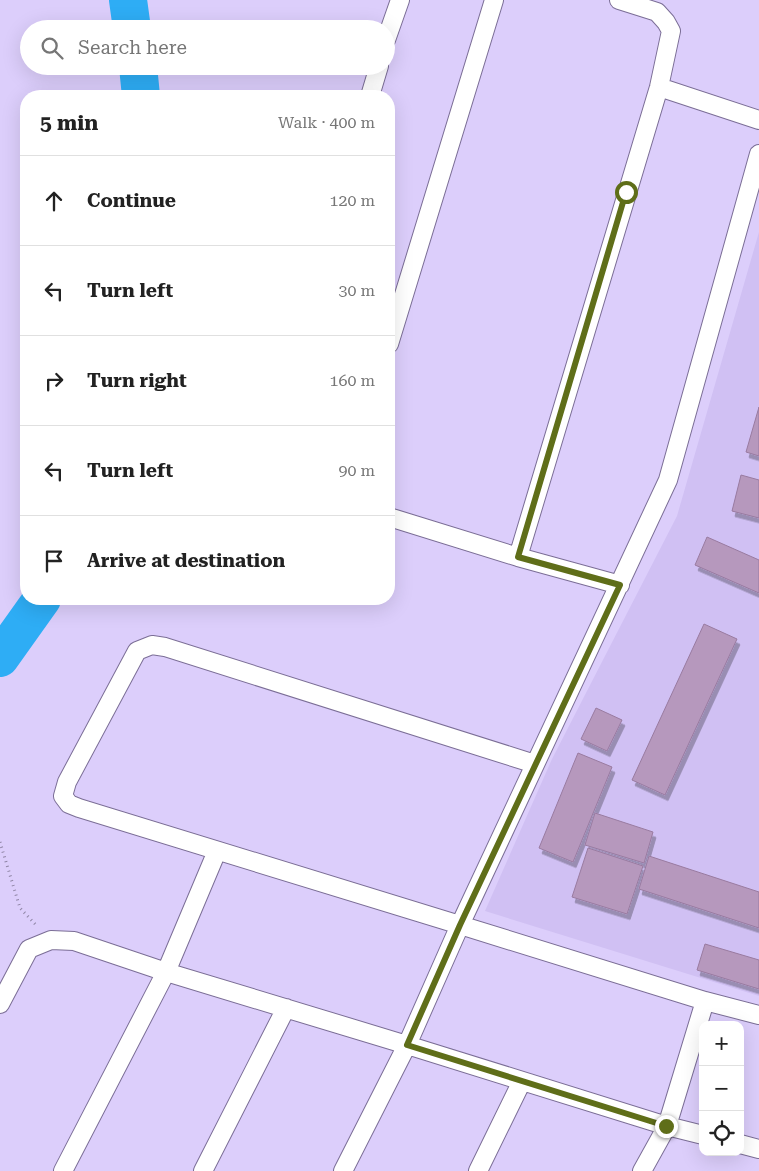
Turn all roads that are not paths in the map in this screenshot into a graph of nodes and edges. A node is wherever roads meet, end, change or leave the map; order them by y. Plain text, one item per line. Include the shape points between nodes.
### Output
1 (400, 0) edge
2 (494, 0) edge
3 (620, 0) edge
4 (393, 20) edge
5 (376, 75) edge
6 (659, 87) junction
7 (372, 90) edge
8 (759, 120) edge
9 (759, 154) edge
10 (395, 324) edge
11 (395, 519) edge
12 (518, 557) junction
13 (620, 585) junction
14 (535, 764) junction
15 (217, 851) junction
16 (460, 925) junction
17 (166, 972) junction
18 (705, 1000) junction
19 (0, 1004) edge
20 (286, 1008) junction
21 (759, 1015) edge
22 (407, 1045) junction
23 (522, 1081) junction
24 (666, 1126) junction
25 (699, 1134) edge
26 (744, 1145) edge
27 (759, 1149) edge
28 (63, 1171) edge
29 (203, 1171) edge
30 (343, 1171) edge
31 (478, 1171) edge
32 (642, 1171) edge

1 - 4 street
2 - 10 street
3 - 6 street via 657,12 671,30
5 - 7 street
6 - 8 street
6 - 12 street
9 - 13 street via 668,480
11 - 12 street
12 - 13 street
13 - 14 street
14 - 15 street via 152,645 137,651 67,782 63,796 69,804 79,808
14 - 16 street
15 - 16 street
15 - 17 street
16 - 18 street
16 - 22 street
17 - 19 street via 74,941 50,940 29,949
17 - 20 street
17 - 28 street
18 - 21 street
18 - 24 street
20 - 22 street
20 - 29 street
22 - 23 street
22 - 30 street
23 - 24 street
23 - 31 street
24 - 25 street
24 - 32 street
26 - 27 street

